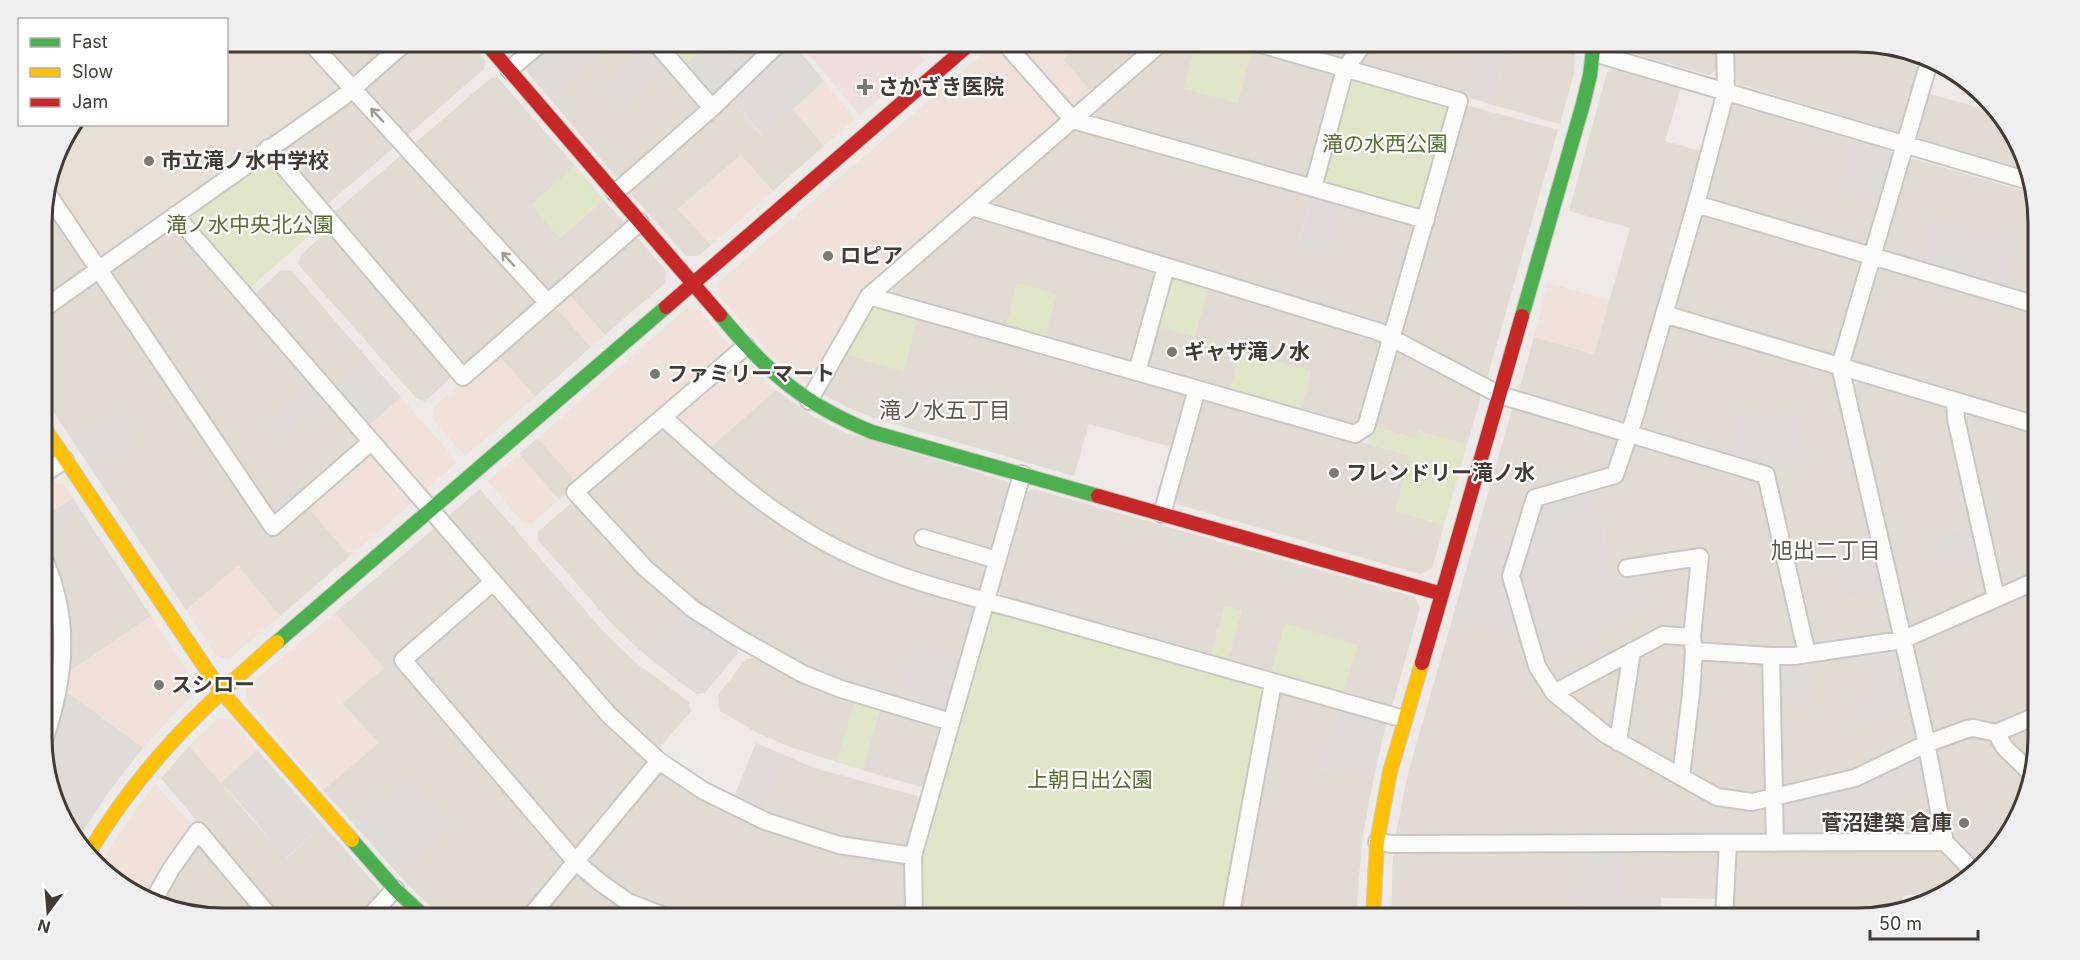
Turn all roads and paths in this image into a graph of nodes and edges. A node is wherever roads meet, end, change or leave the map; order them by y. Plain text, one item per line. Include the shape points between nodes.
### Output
1 (319, 52) edge
2 (395, 52) edge
3 (494, 52) edge
4 (531, 52) edge
5 (664, 52) edge
6 (770, 52) edge
7 (960, 52) edge
8 (1013, 52) edge
9 (1151, 52) edge
10 (1287, 52) edge
11 (1358, 52) edge
12 (1593, 52) edge
13 (1609, 52) edge
14 (1725, 52) edge
15 (1927, 68) edge
16 (1346, 69) junction
17 (510, 70) junction
18 (352, 89) junction
19 (1726, 91) junction
20 (712, 108) junction
21 (1073, 120) junction
22 (1906, 145) junction
23 (268, 148) junction
24 (2022, 179) edge
25 (1313, 188) junction
26 (615, 193) junction
27 (54, 203) edge
28 (1696, 204) junction
29 (972, 207) junction
30 (175, 215) junction
31 (1426, 220) junction
32 (640, 222) junction
33 (1873, 256) junction
34 (1166, 267) junction
35 (99, 269) junction
36 (693, 284) junction
37 (869, 296) junction
38 (53, 302) edge
39 (2028, 302) edge
40 (548, 303) junction
41 (1664, 314) junction
42 (1392, 337) junction
43 (746, 346) junction
44 (1840, 366) junction
45 (1137, 372) junction
46 (1197, 389) junction
47 (1500, 395) junction
48 (809, 401) junction
49 (1955, 401) junction
50 (663, 417) junction
51 (2028, 422) edge
52 (1628, 435) junction
53 (53, 440) edge
54 (371, 442) junction
55 (65, 459) junction
56 (53, 468) edge
57 (1022, 474) junction
58 (431, 511) junction
59 (1162, 514) junction
60 (923, 538) dead end
61 (997, 560) junction
62 (1627, 568) dead end
63 (493, 582) junction
64 (52, 583) edge
65 (2028, 584) edge
66 (1442, 594) junction
67 (1996, 598) junction
68 (985, 601) junction
69 (1902, 640) junction
70 (1693, 644) junction
71 (1632, 651) junction
72 (1807, 654) junction
73 (1771, 656) junction
74 (1274, 683) junction
75 (221, 691) junction
76 (1554, 693) junction
77 (52, 715) edge
78 (1404, 719) junction
79 (2028, 719) edge
80 (951, 722) junction
81 (1996, 733) junction
82 (1618, 741) junction
83 (1926, 744) junction
84 (659, 761) junction
85 (2025, 767) edge
86 (1681, 777) junction
87 (1773, 798) junction
88 (1377, 842) junction
89 (1945, 842) junction
90 (1728, 843) junction
91 (1775, 843) junction
92 (93, 846) edge
93 (913, 856) junction
94 (575, 861) junction
95 (1968, 866) edge
96 (395, 889) junction
97 (157, 894) edge
98 (1232, 907) edge
99 (1374, 907) edge
100 (1725, 907) edge
101 (263, 908) edge
102 (377, 908) edge
103 (415, 908) edge
104 (537, 908) edge
105 (646, 908) edge
106 (914, 908) edge

1 - 18 street
2 - 18 street
3 - 17 street
4 - 17 street
5 - 20 street
6 - 20 street
7 - 36 street
8 - 21 street
9 - 21 street
10 - 16 street
11 - 16 street
12 - 47 street via 1583,104
13 - 19 street
14 - 19 street
15 - 22 street
16 - 25 street
16 - 31 street via 1459,101
17 - 26 street
18 - 23 street
40 -> 18 street
19 - 22 street
19 - 28 street
20 - 26 street
21 - 25 street
21 - 29 street
22 - 24 street
22 - 33 street
23 - 30 street
23 - 40 street via 463,376
25 - 31 street
26 - 32 street
27 - 35 street
28 - 33 street
28 - 41 street
29 - 34 street
29 - 37 street
30 - 35 street
30 - 54 street
31 - 42 street
32 - 36 street
32 - 40 street
33 - 39 street
33 - 44 street
34 - 42 street
34 - 45 street
35 - 38 street
35 - 54 street via 273,526
36 - 43 street
36 - 58 street
37 - 45 street
37 - 48 street
41 - 44 street
41 - 52 street
42 - 46 street via 1366,427 1355,434
42 - 47 street
43 - 48 street
43 - 50 street
44 - 49 street
44 - 69 street
45 - 46 street
46 - 59 street
47 - 52 street
47 - 66 street
48 - 57 street via 872,432
49 - 51 street
49 - 67 street
50 - 68 street via 729,476 813,535 853,556
50 - 80 street via 575,492 614,536 693,609 776,660 841,689
52 - 72 street via 1766,475
52 - 76 street via 1615,475 1535,498 1511,576 1537,666
53 - 55 street
54 - 58 street
55 - 56 street
55 - 75 street
57 - 59 street
57 - 61 street
58 - 63 street
58 - 75 street
59 - 66 street
60 - 61 street
61 - 68 street
62 - 70 street via 1700,557
63 - 84 street via 609,715
63 - 94 street via 403,660
64 - 77 street via 62,616 63,639
65 - 67 street
66 - 78 street
67 - 69 street
68 - 74 street
68 - 80 street
69 - 72 street
69 - 83 street
70 - 71 street via 1663,635
70 - 73 street
70 - 86 street
71 - 76 street
71 - 82 street
72 - 73 street
73 - 87 street
74 - 78 street
74 - 98 street
75 - 92 street via 148,769
75 - 96 street
76 - 82 street
78 - 88 street
79 - 81 street
80 - 93 street
81 - 83 street via 1967,729
81 - 85 street
82 - 86 street
83 - 87 street via 1855,778
83 - 89 street
84 - 93 street via 704,790 765,821 839,845
84 - 94 street
86 - 87 street via 1725,799
87 - 91 street
88 - 90 street
88 - 99 street
89 - 91 street
89 - 95 street
90 - 91 street
90 - 100 street
93 - 106 street
94 - 104 street
94 - 105 street via 621,897
96 - 102 street
96 - 103 street
97 - 101 street via 198,831

